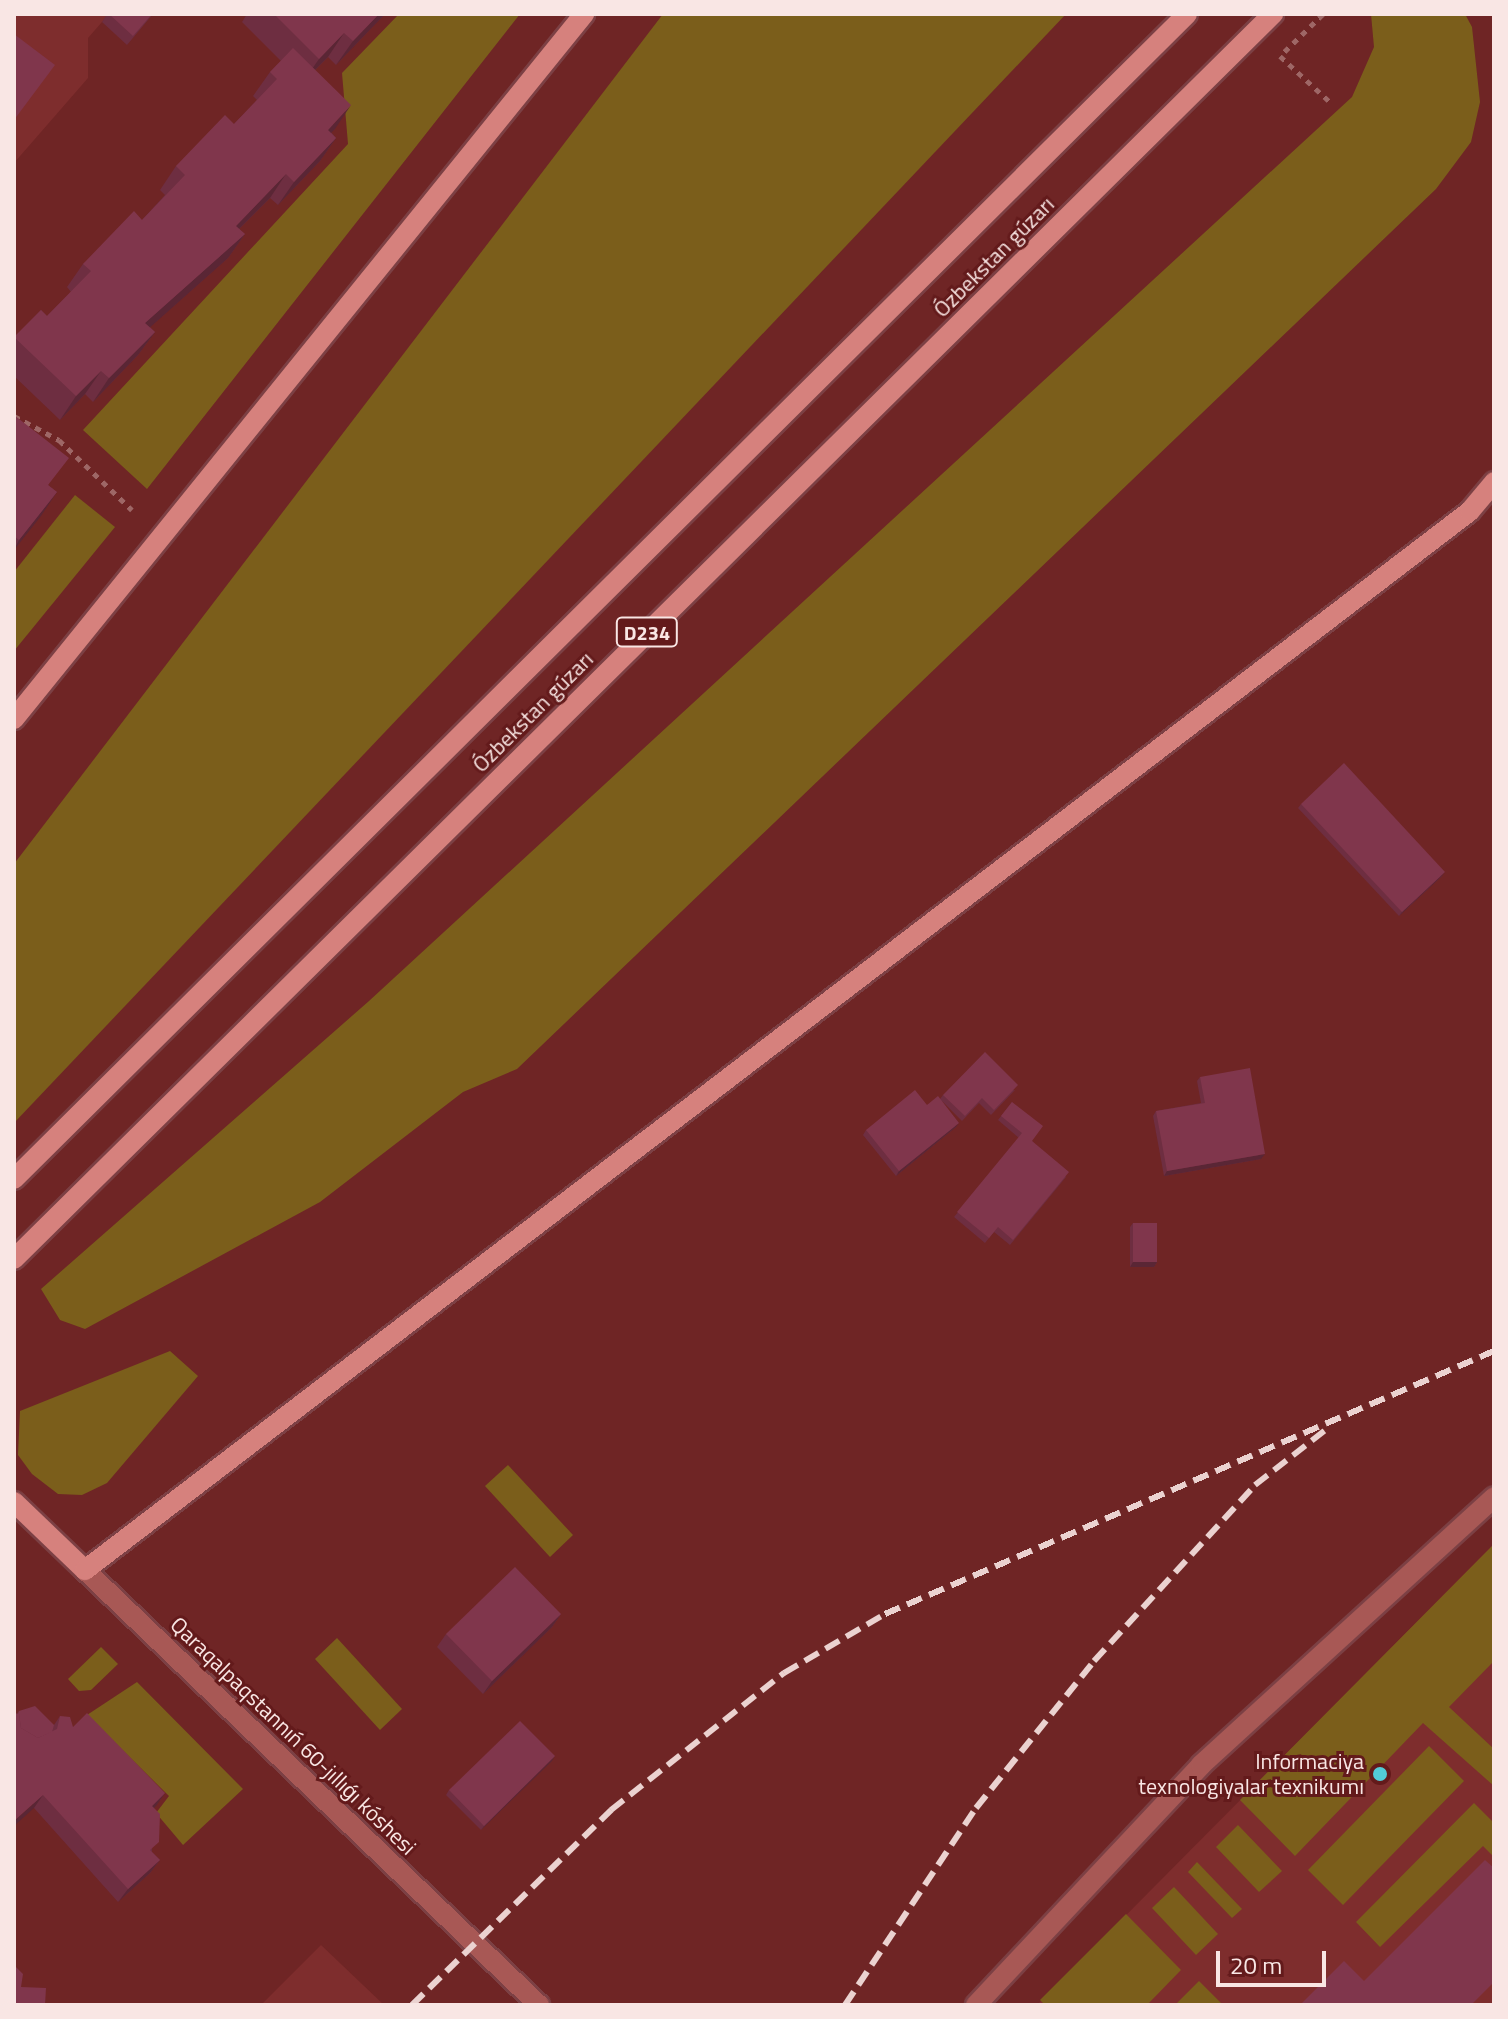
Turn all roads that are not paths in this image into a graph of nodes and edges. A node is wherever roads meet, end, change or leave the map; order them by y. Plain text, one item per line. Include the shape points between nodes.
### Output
1 (584, 14) edge
2 (1187, 14) edge
3 (1273, 14) edge
4 (1494, 482) edge
5 (1494, 502) edge
6 (1470, 511) junction
7 (14, 719) edge
8 (14, 1179) edge
9 (14, 1259) edge
10 (1494, 1497) edge
11 (14, 1502) edge
12 (85, 1570) junction
13 (539, 2005) edge
14 (976, 2005) edge

1 - 7 main road
2 - 8 main road, Ózbekstan gúzarı / D234
3 - 9 main road, Ózbekstan gúzarı / D234
4 - 6 main road
5 - 6 main road
6 - 12 main road
10 - 14 street via 1201,1765
11 - 12 main road, Qaraqalpaqstannıń 60-jıllıǵı kóshesi
12 - 13 street, Qaraqalpaqstannıń 60-jıllıǵı kóshesi

